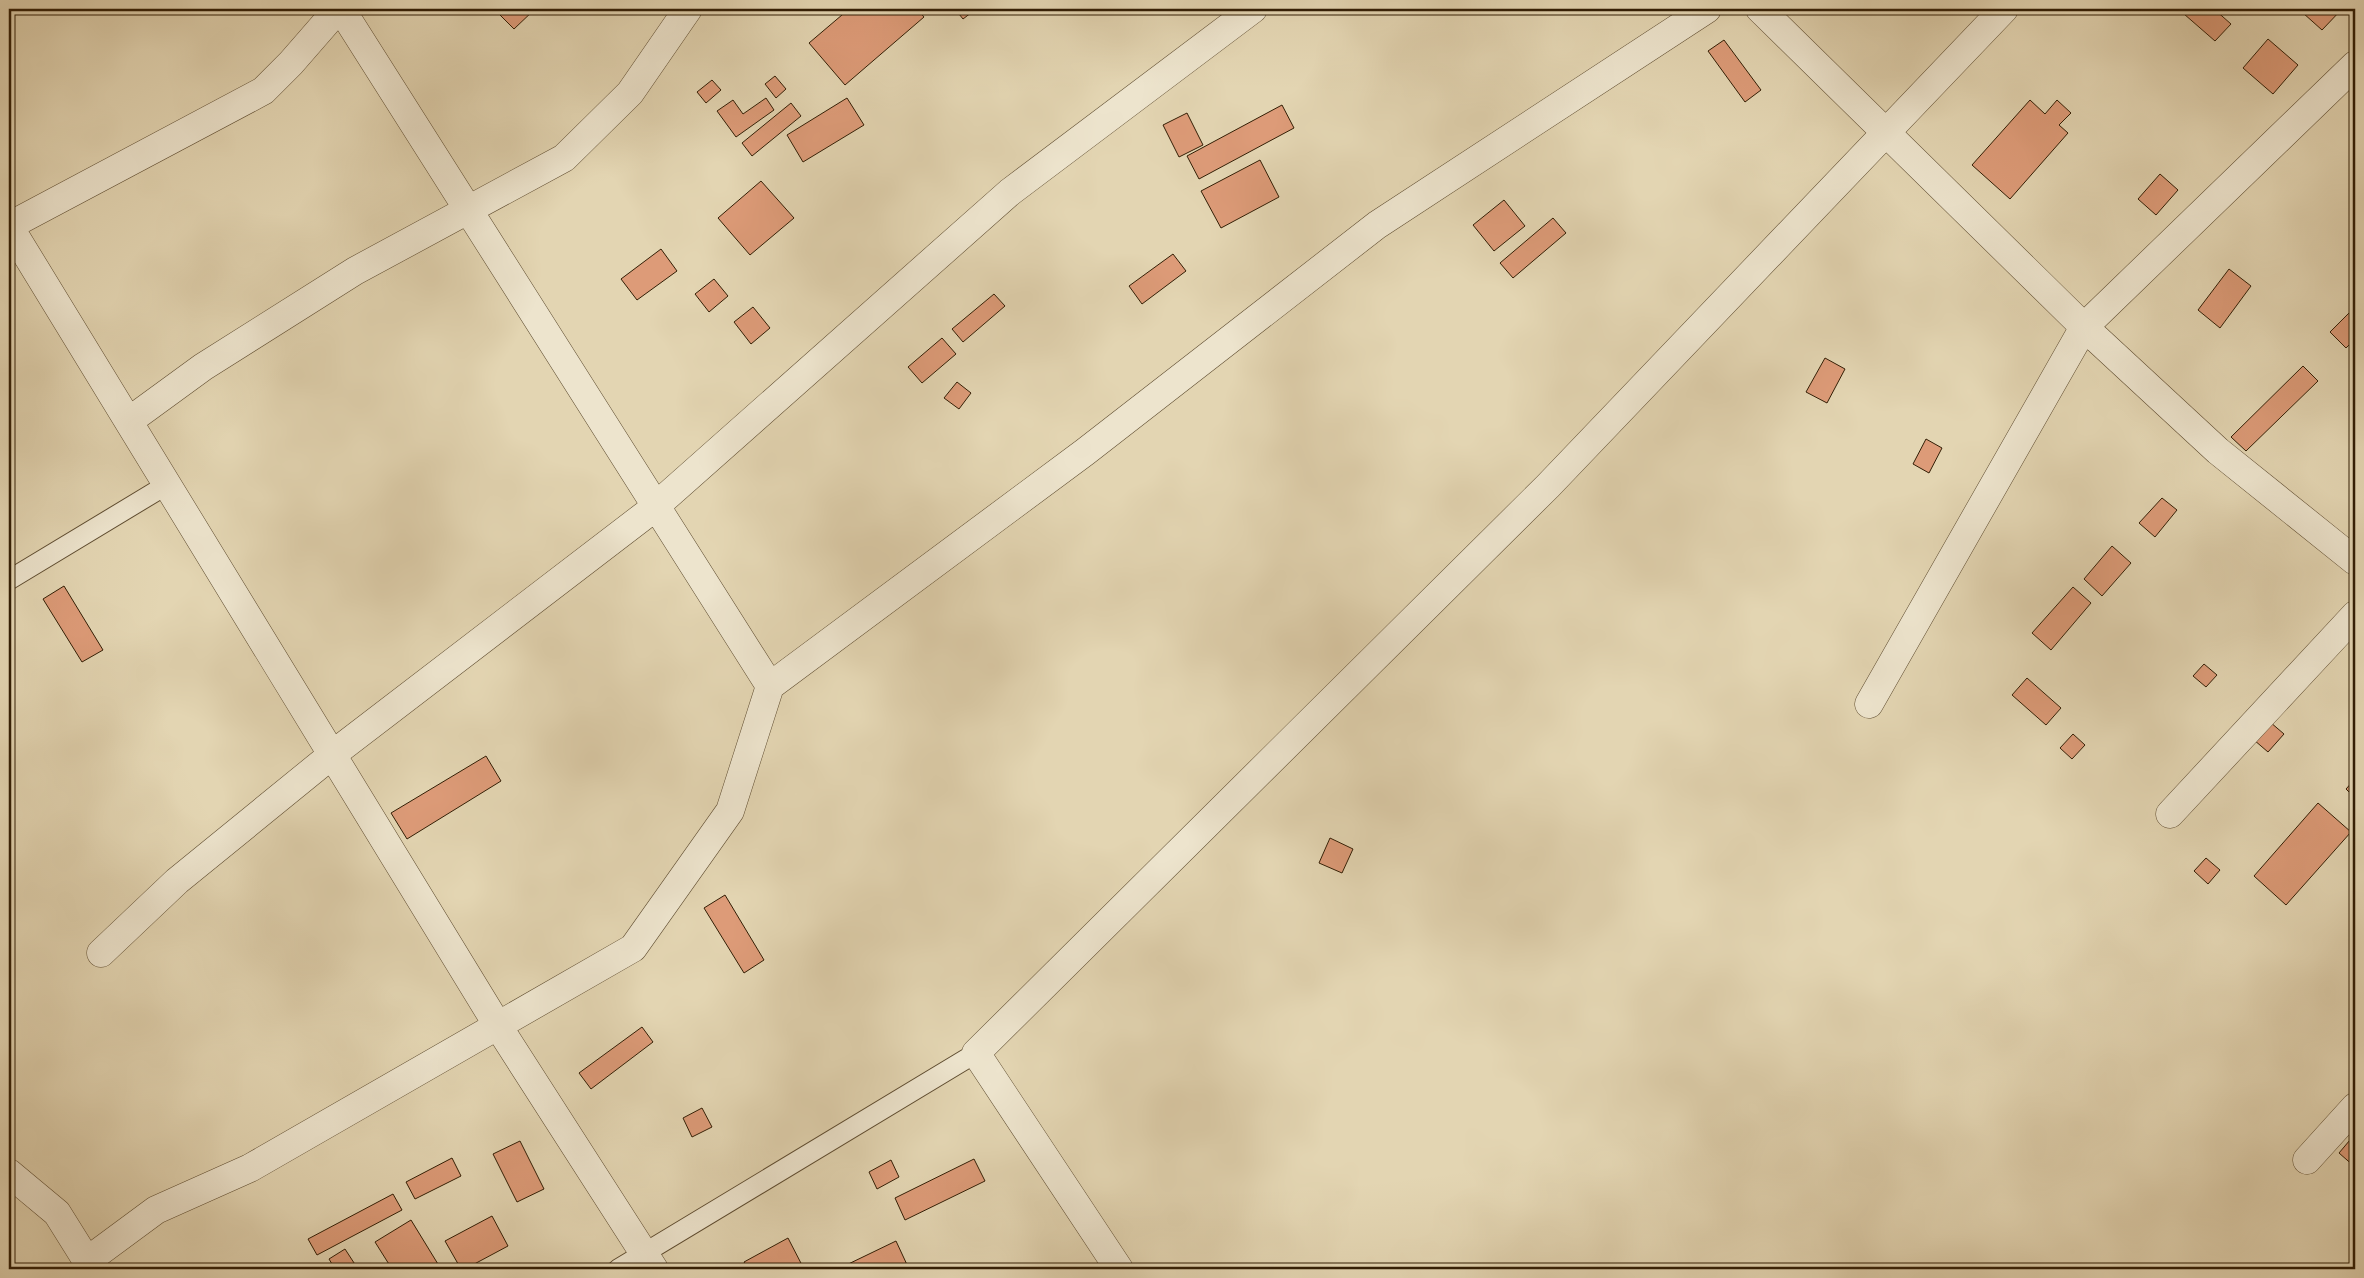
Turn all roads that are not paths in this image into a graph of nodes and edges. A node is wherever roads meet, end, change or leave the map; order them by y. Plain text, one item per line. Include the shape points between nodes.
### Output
1 (339, 9) edge
2 (688, 9) edge
3 (1253, 9) edge
4 (1707, 9) edge
5 (1760, 9) edge
6 (2004, 9) edge
7 (2355, 64) edge
8 (1887, 132) junction
9 (468, 210) junction
10 (2084, 326) junction
11 (129, 421) junction
12 (168, 484) junction
13 (656, 506) junction
14 (2355, 561) edge
15 (9, 580) edge
16 (2355, 615) edge
17 (770, 686) junction
18 (1869, 704) dead end
19 (333, 754) junction
20 (2170, 814) dead end
21 (100, 953) dead end
22 (498, 1026) junction
23 (976, 1053) junction
24 (2355, 1107) edge
25 (2307, 1160) dead end
26 (9, 1173) edge
27 (649, 1261) edge
28 (86, 1265) edge
29 (618, 1269) edge
30 (1119, 1269) edge

1 - 9 street
1 - 11 street via 263,91 9,226
2 - 9 street via 630,93 564,158
3 - 13 street via 1010,192
4 - 17 street via 1377,225 1085,452
5 - 8 street
6 - 8 street
7 - 10 street
8 - 10 street
8 - 23 street via 1548,486
9 - 11 street via 355,271 203,367
9 - 13 street
10 - 14 street via 2218,451
10 - 18 street
11 - 12 street
12 - 15 lane
12 - 19 street
13 - 17 street
13 - 19 street
16 - 20 street
17 - 22 street via 730,811 633,948
19 - 21 street via 177,881
19 - 22 street
22 - 27 street
22 - 28 street via 250,1168 156,1210
23 - 27 lane
23 - 30 street
24 - 25 street
26 - 28 street via 57,1213
27 - 29 lane

